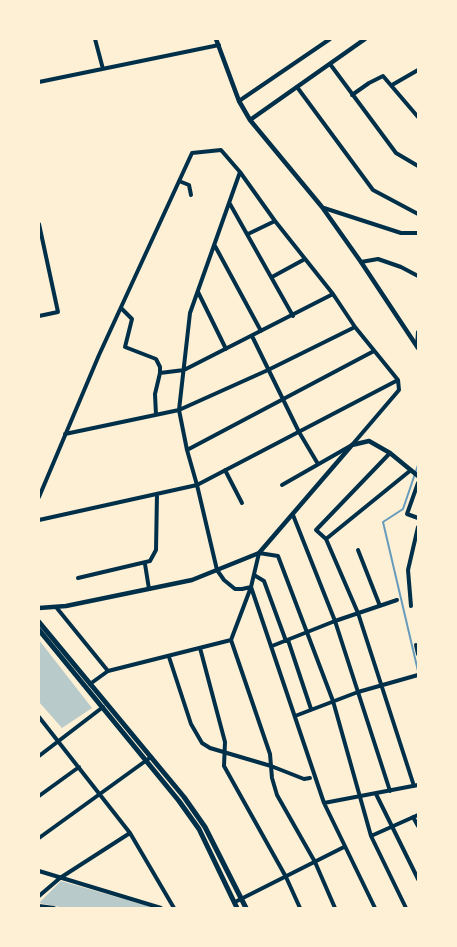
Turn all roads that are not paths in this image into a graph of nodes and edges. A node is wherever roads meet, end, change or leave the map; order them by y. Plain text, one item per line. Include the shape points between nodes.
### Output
1 (95, 39) edge
2 (330, 39) edge
3 (365, 39) edge
4 (218, 42) edge
5 (330, 64) junction
6 (103, 69) junction
7 (418, 70) edge
8 (39, 82) edge
9 (392, 85) junction
10 (297, 87) junction
11 (352, 95) junction
12 (239, 101) junction
13 (418, 117) edge
14 (250, 120) junction
15 (418, 166) edge
16 (240, 172) junction
17 (179, 181) junction
18 (191, 195) dead end
19 (229, 203) junction
20 (322, 207) junction
21 (418, 214) edge
22 (275, 221) junction
23 (39, 224) edge
24 (418, 233) edge
25 (248, 234) junction
26 (215, 245) junction
27 (305, 259) junction
28 (361, 261) junction
29 (418, 276) edge
30 (272, 277) junction
31 (198, 292) junction
32 (333, 294) junction
33 (120, 308) junction
34 (39, 316) edge
35 (293, 316) junction
36 (355, 327) junction
37 (261, 332) junction
38 (418, 332) edge
39 (252, 336) junction
40 (418, 347) edge
41 (226, 349) junction
42 (374, 351) junction
43 (184, 370) junction
44 (268, 370) junction
45 (160, 374) junction
46 (398, 380) junction
47 (282, 399) junction
48 (179, 410) junction
49 (156, 415) junction
50 (299, 432) junction
51 (65, 434) junction
52 (352, 445) junction
53 (187, 450) junction
54 (390, 453) junction
55 (318, 464) junction
56 (225, 470) junction
57 (412, 471) junction
58 (418, 476) edge
59 (418, 483) edge
60 (197, 485) junction
61 (282, 485) dead end
62 (157, 494) junction
63 (39, 497) edge
64 (242, 503) dead end
65 (293, 515) junction
66 (418, 518) edge
67 (39, 520) edge
68 (418, 528) edge
69 (326, 538) junction
70 (358, 550) dead end
71 (259, 553) junction
72 (145, 564) junction
73 (217, 570) junction
74 (254, 575) junction
75 (78, 578) dead end
76 (251, 586) junction
77 (148, 589) junction
78 (397, 600) dead end
79 (380, 606) junction
80 (411, 606) dead end
81 (56, 607) junction
82 (39, 608) edge
83 (358, 613) junction
84 (335, 621) junction
85 (39, 622) edge
86 (39, 630) edge
87 (307, 632) junction
88 (231, 640) junction
89 (287, 640) junction
90 (416, 645) dead end
91 (272, 646) junction
92 (200, 648) junction
93 (418, 654) edge
94 (169, 657) junction
95 (108, 671) junction
96 (417, 676) edge
97 (90, 684) junction
98 (381, 686) junction
99 (358, 692) junction
100 (333, 700) junction
101 (105, 706) junction
102 (312, 709) junction
103 (295, 716) junction
104 (39, 717) edge
105 (58, 741) junction
106 (224, 750) junction
107 (39, 756) edge
108 (149, 759) junction
109 (271, 766) junction
110 (79, 767) junction
111 (310, 778) dead end
112 (416, 785) edge
113 (390, 791) junction
114 (376, 794) junction
115 (100, 795) junction
116 (39, 796) edge
117 (360, 796) junction
118 (324, 803) junction
119 (416, 816) edge
120 (418, 826) edge
121 (391, 827) junction
122 (129, 833) junction
123 (370, 836) junction
124 (39, 838) edge
125 (344, 847) junction
126 (315, 862) junction
127 (39, 872) edge
128 (286, 877) junction
129 (60, 878) junction
130 (418, 879) edge
131 (39, 896) edge
132 (242, 899) junction
133 (236, 905) edge
134 (39, 906) edge
135 (54, 908) edge
136 (161, 908) edge
137 (174, 908) edge
138 (246, 908) edge
139 (300, 908) edge
140 (335, 908) edge
141 (375, 908) edge
142 (406, 908) edge

1 - 6 street
2 - 12 street
3 - 5 street
4 - 6 street
4 - 12 street
5 - 10 street
5 - 11 street
6 - 8 street
7 - 9 street
9 - 11 street via 382,76
9 - 13 street
10 - 14 street
10 - 21 street via 373,189
11 - 15 street via 396,153
12 - 14 street
14 - 20 street
16 - 17 street via 221,150 192,153
16 - 19 street
16 - 22 street
17 - 18 street via 189,185
17 - 33 street
19 - 25 street
19 - 26 street
20 - 24 street via 401,232
20 - 28 street
22 - 25 street
22 - 27 street
23 - 34 street via 58,312
25 - 30 street
26 - 31 street
26 - 37 street
27 - 30 street
27 - 32 street
28 - 29 street via 378,259
28 - 40 street
30 - 35 street
31 - 41 street
31 - 43 street via 190,313
32 - 35 street
32 - 36 street
33 - 45 street via 132,319 125,347 156,359
33 - 51 street
35 - 37 street
36 - 42 street
36 - 44 street
37 - 39 street
38 - 40 street
39 - 41 street
39 - 44 street
41 - 43 street
42 - 46 street
42 - 47 street
43 - 45 street
43 - 48 street
44 - 47 street
44 - 48 street
45 - 49 street via 155,394
46 - 50 street
46 - 52 street via 399,390
47 - 50 street
47 - 53 street
48 - 49 street
48 - 53 street
49 - 51 street
50 - 55 street
50 - 56 street
51 - 63 street
52 - 54 street via 369,441
52 - 55 street
52 - 65 street
53 - 60 street
54 - 57 street
54 - 69 street via 317,529
55 - 61 street
56 - 60 street
56 - 64 street
57 - 58 street
57 - 69 street
59 - 66 street via 407,514
60 - 62 street
60 - 73 street
62 - 67 street
62 - 72 street via 156,550
65 - 71 street
65 - 84 street
68 - 80 street via 408,570
69 - 83 street
70 - 79 street
71 - 73 street
71 - 74 street
71 - 87 street via 278,556
72 - 75 street
72 - 77 street
73 - 76 street via 235,589
73 - 77 street via 192,580
74 - 76 street
74 - 89 street via 264,581
76 - 88 street
76 - 91 street
77 - 81 street
78 - 79 street
79 - 83 street
81 - 82 street
81 - 95 street
83 - 84 street
83 - 98 street
84 - 87 street
84 - 99 street
85 - 97 main road
86 - 101 main road
87 - 89 street
87 - 100 street
88 - 92 street
88 - 109 street
89 - 91 street
89 - 102 street
90 - 93 street
91 - 103 street
92 - 94 street
92 - 106 street via 222,727
94 - 95 street
94 - 106 street via 198,739 210,748
95 - 97 street
96 - 98 street
97 - 101 main road
98 - 99 street
98 - 112 street
99 - 100 street
99 - 113 street
100 - 102 street
100 - 117 street
101 - 105 street
101 - 108 main road
102 - 103 street
103 - 118 street
104 - 105 street
105 - 107 street
105 - 110 street
106 - 109 street
106 - 128 street via 226,772
108 - 115 street
108 - 132 main road via 205,827
108 - 133 main road via 199,830
109 - 111 street
109 - 126 street via 277,795
110 - 115 street
110 - 116 street
112 - 113 street
113 - 114 street
114 - 117 street
114 - 121 street
115 - 122 street
115 - 124 street
117 - 118 street
117 - 123 street
118 - 125 street
119 - 120 street
119 - 121 street
121 - 123 street
121 - 130 street
122 - 129 street
122 - 137 street
123 - 142 street
125 - 126 street
125 - 141 street
126 - 128 street
126 - 140 street
127 - 129 street
128 - 132 street
128 - 139 street
129 - 131 street
129 - 136 street
132 - 133 street
132 - 138 main road
134 - 135 street

